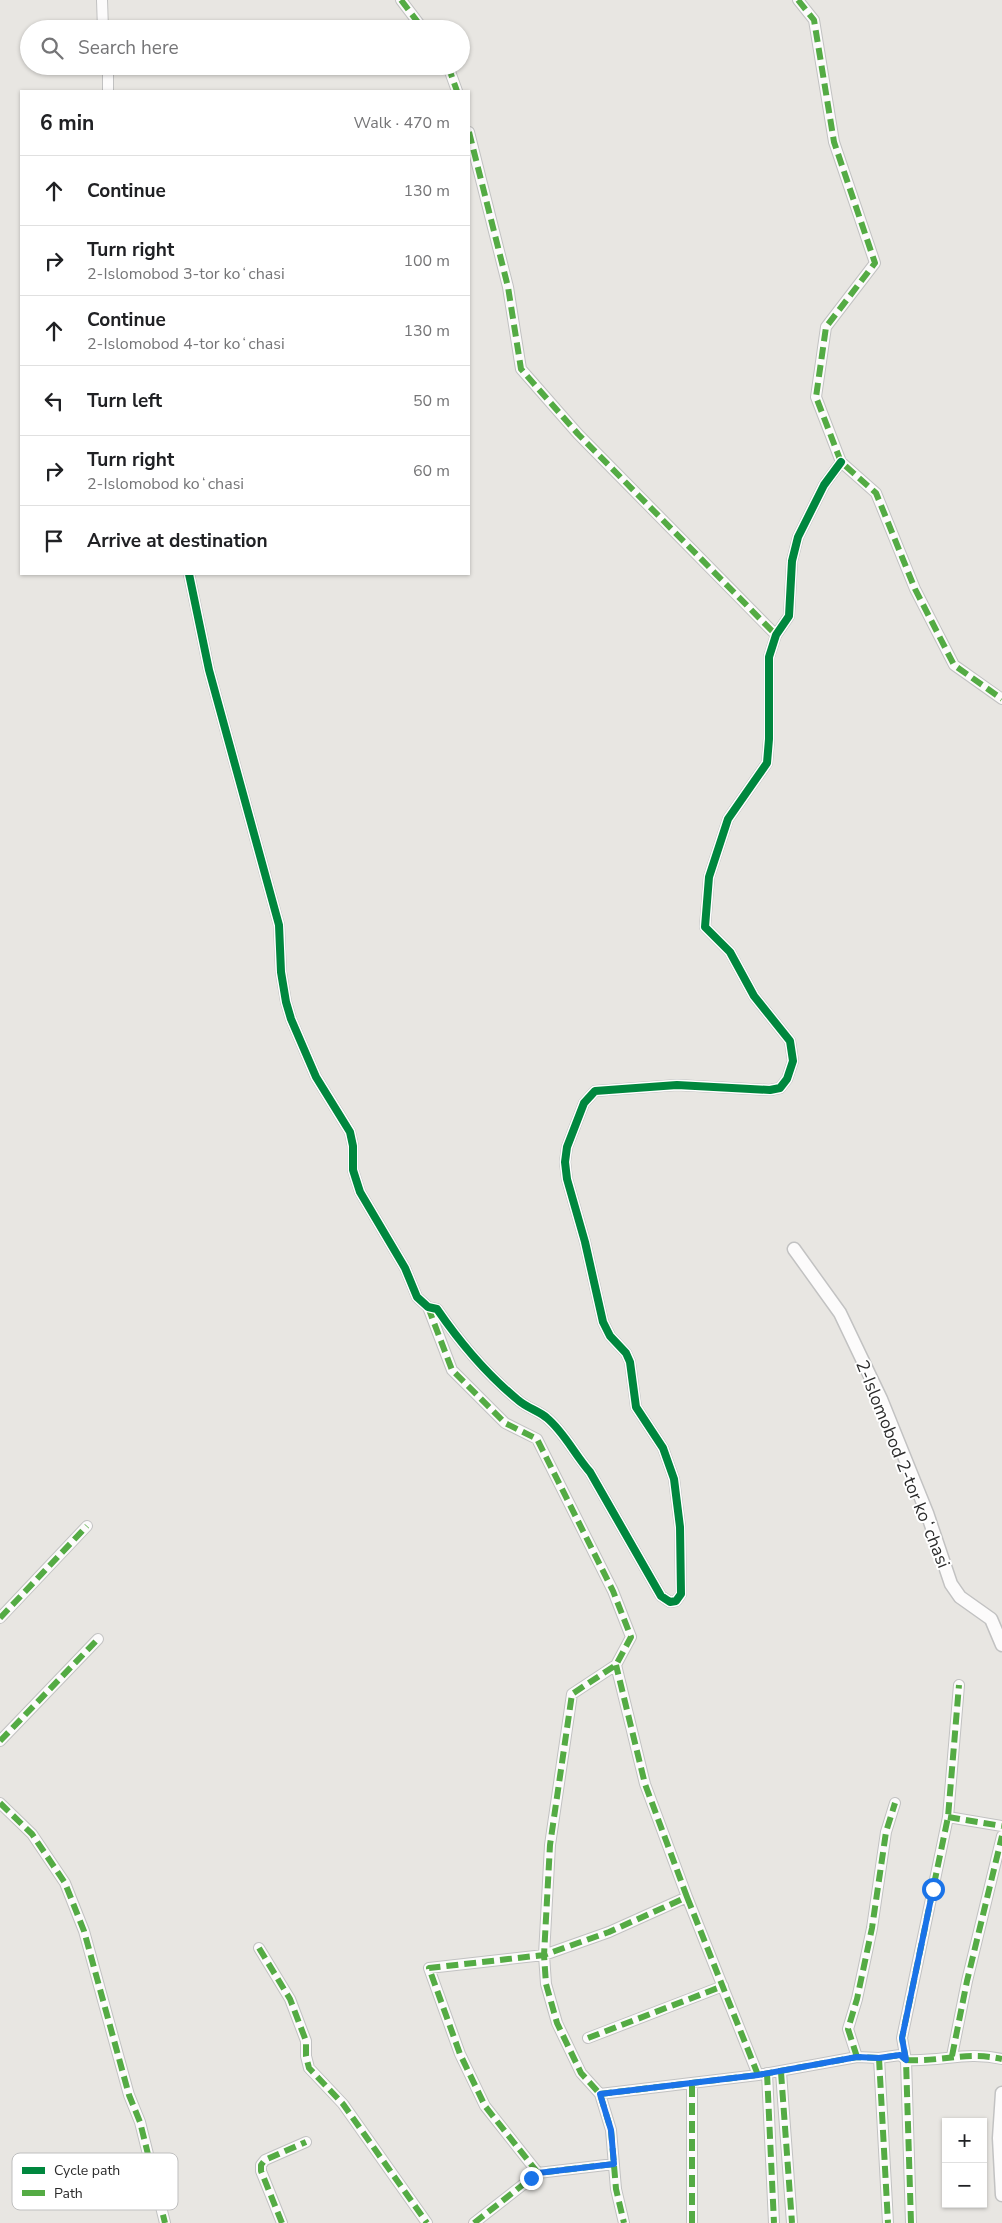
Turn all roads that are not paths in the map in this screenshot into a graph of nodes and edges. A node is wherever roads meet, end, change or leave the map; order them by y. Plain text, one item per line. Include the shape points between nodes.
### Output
1 (102, 0) edge
2 (401, 0) edge
3 (798, 0) edge
4 (103, 20) edge
5 (416, 20) edge
6 (108, 75) edge
7 (452, 75) edge
8 (108, 90) edge
9 (458, 90) edge
10 (470, 136) edge
11 (841, 462) junction
12 (189, 575) edge
13 (776, 635) junction
14 (1002, 698) edge
15 (794, 1249) dead end
16 (428, 1307) junction
17 (86, 1526) dead end
18 (0, 1618) edge
19 (98, 1639) dead end
20 (1002, 1645) edge
21 (616, 1665) junction
22 (959, 1686) dead end
23 (0, 1741) edge
24 (0, 1803) edge
25 (895, 1803) dead end
26 (948, 1817) junction
27 (1002, 1826) edge
28 (1002, 1836) edge
29 (687, 1897) junction
30 (259, 1948) dead end
31 (544, 1955) junction
32 (723, 1986) junction
33 (588, 2038) dead end
34 (952, 2056) junction
35 (857, 2057) junction
36 (879, 2058) junction
37 (1002, 2059) edge
38 (906, 2060) junction
39 (781, 2072) junction
40 (763, 2074) junction
41 (692, 2084) junction
42 (1002, 2093) edge
43 (600, 2094) junction
44 (306, 2142) dead end
45 (148, 2153) edge
46 (614, 2164) junction
47 (538, 2173) junction
48 (1002, 2194) edge
49 (162, 2210) edge
50 (165, 2223) edge
51 (282, 2223) edge
52 (427, 2223) edge
53 (474, 2223) edge
54 (624, 2223) edge
55 (692, 2223) edge
56 (774, 2223) edge
57 (792, 2223) edge
58 (888, 2223) edge
59 (911, 2223) edge

1 - 4 street
2 - 5 street
3 - 11 street via 814,20 834,142 875,263 826,327 816,397
6 - 8 street
7 - 9 street
10 - 13 street via 508,287 520,369 578,434
11 - 13 street via 824,485 798,537 792,561 788,616
11 - 14 street via 876,493 915,589 954,665
12 - 16 street via 209,670 279,924 281,972 291,1019 316,1077 350,1132 354,1146 353,1170 360,1192 405,1268 417,1297
13 - 16 street via 769,657 766,763 728,819 709,877 705,927 730,952 754,996 790,1041 793,1061 787,1079 780,1088 770,1090 678,1085 595,1092 584,1103 567,1147 565,1162 603,1322 610,1336 626,1353 636,1407 663,1448 674,1479 680,1528 681,1585 681,1594 676,1601 670,1602 661,1596 590,1472 555,1426 547,1417 519,1402 467,1352 437,1309
15 - 20 street, 2-Islomobod 2-tor koʻchasi via 840,1313 881,1399 951,1584 960,1597 991,1619
16 - 21 street via 452,1370 505,1422 537,1439 613,1591 631,1638
17 - 18 street
19 - 23 street
21 - 29 street via 645,1784
21 - 31 street via 572,1694 550,1840
22 - 26 street
24 - 45 street via 32,1834 65,1883 84,1932
25 - 35 street via 886,1832 872,1928 848,2029
26 - 27 street
26 - 38 street via 902,2038
28 - 34 street
29 - 31 street via 609,1932
29 - 32 street
30 - 52 street via 290,1999 306,2041 309,2068 344,2104
31 - 43 street via 546,1984 557,2023 581,2073
31 - 47 street via 429,1968 460,2054 484,2106
32 - 33 street
32 - 40 street
34 - 37 street via 981,2054
34 - 38 street via 925,2061
35 - 36 street
35 - 39 street
36 - 38 street via 900,2055
36 - 58 street
38 - 59 street
39 - 40 street
39 - 57 street
40 - 41 street
40 - 56 street
41 - 43 street
41 - 55 street
42 - 48 street
43 - 46 street via 611,2130
44 - 51 street via 261,2165
46 - 47 street
46 - 54 street
47 - 53 street
49 - 50 street

